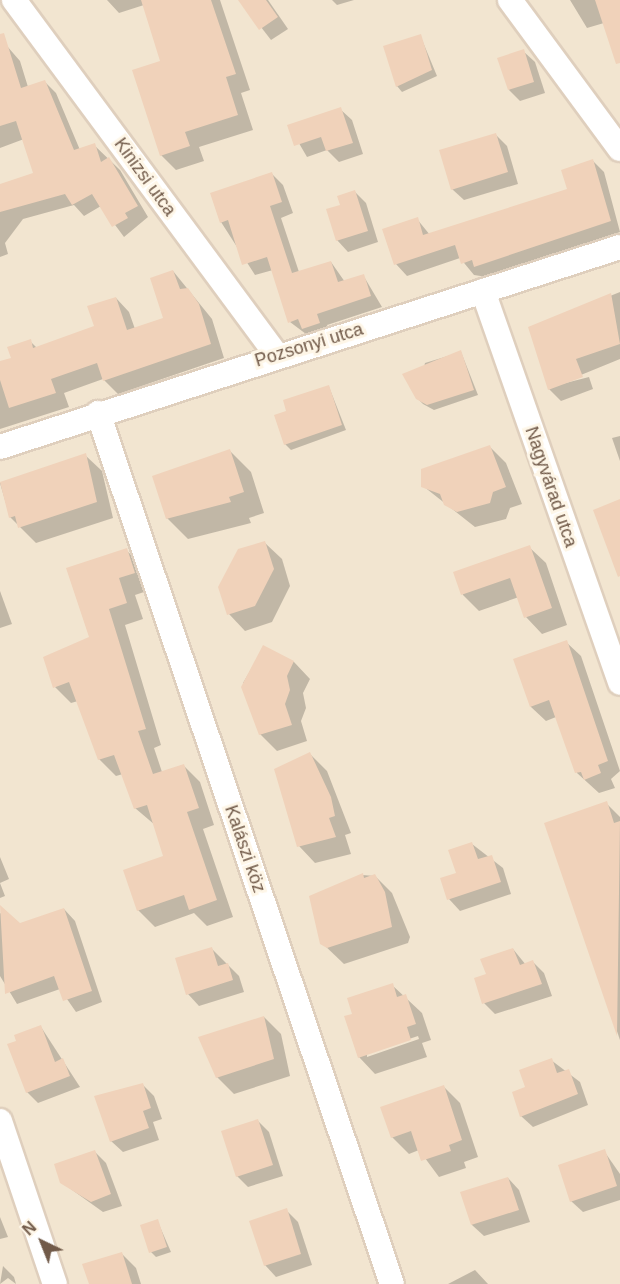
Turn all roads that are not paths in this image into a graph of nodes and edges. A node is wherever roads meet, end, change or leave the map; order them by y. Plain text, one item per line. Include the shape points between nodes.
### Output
1 (14, 0) edge
2 (510, 0) edge
3 (620, 149) edge
4 (620, 247) edge
5 (483, 291) junction
6 (276, 354) junction
7 (98, 413) junction
8 (0, 447) edge
9 (620, 683) edge
10 (0, 1121) edge
11 (55, 1284) edge
12 (392, 1284) edge

1 - 6 street, Kinizsi utca
2 - 3 street
4 - 5 street, Pozsonyi utca
5 - 6 street, Pozsonyi utca
5 - 9 street, Nagyvárad utca
6 - 7 street, Pozsonyi utca
7 - 8 street, Pozsonyi utca
7 - 12 street, Kalászi köz
10 - 11 street

